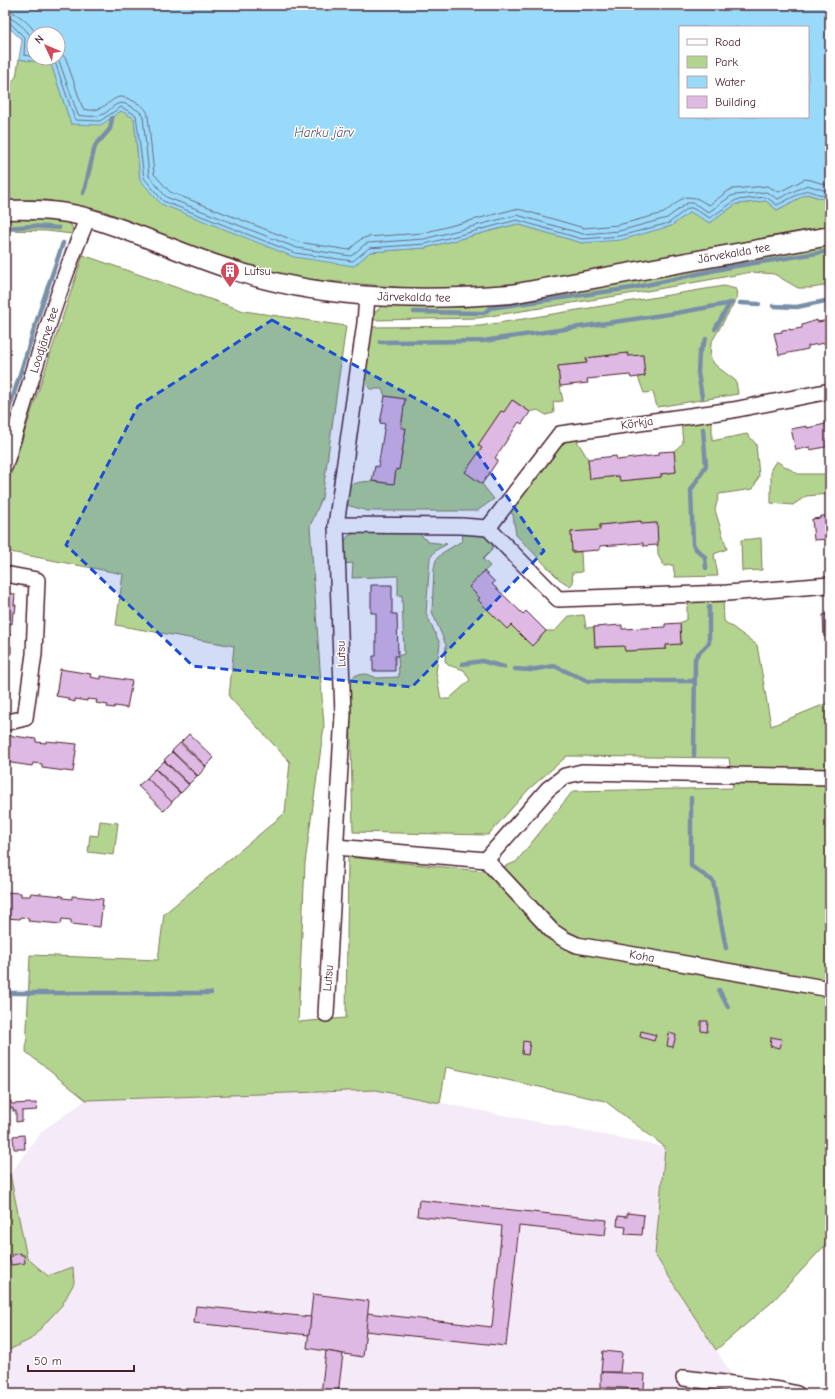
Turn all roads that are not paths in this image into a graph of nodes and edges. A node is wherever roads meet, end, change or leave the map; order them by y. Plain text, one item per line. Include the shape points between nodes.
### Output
1 (5, 210) edge
2 (88, 217) junction
3 (830, 236) edge
4 (367, 296) junction
5 (830, 391) edge
6 (5, 465) edge
7 (336, 525) junction
8 (488, 528) junction
9 (5, 574) edge
10 (830, 585) edge
11 (5, 723) edge
12 (830, 777) edge
13 (336, 847) junction
14 (486, 860) junction
15 (830, 989) edge
16 (326, 1014) dead end
17 (684, 1378) dead end
18 (797, 1394) edge

1 - 2 street, Järvekalda tee via 51,211
2 - 4 street, Järvekalda tee via 249,275 297,287
2 - 6 street, Loodjärve tee via 50,322
3 - 4 street, Järvekalda tee via 511,294 426,298
4 - 7 street, Lutsu
5 - 8 street, Kõrkja via 733,410 560,434
7 - 8 street
7 - 13 street, Lutsu via 343,714
8 - 10 street via 558,599 727,593
9 - 11 street via 37,580 34,654 24,718
12 - 14 street via 582,772 565,776 548,789
13 - 14 street
13 - 16 street, Lutsu
14 - 15 street, Koha via 552,931 576,945
17 - 18 street

